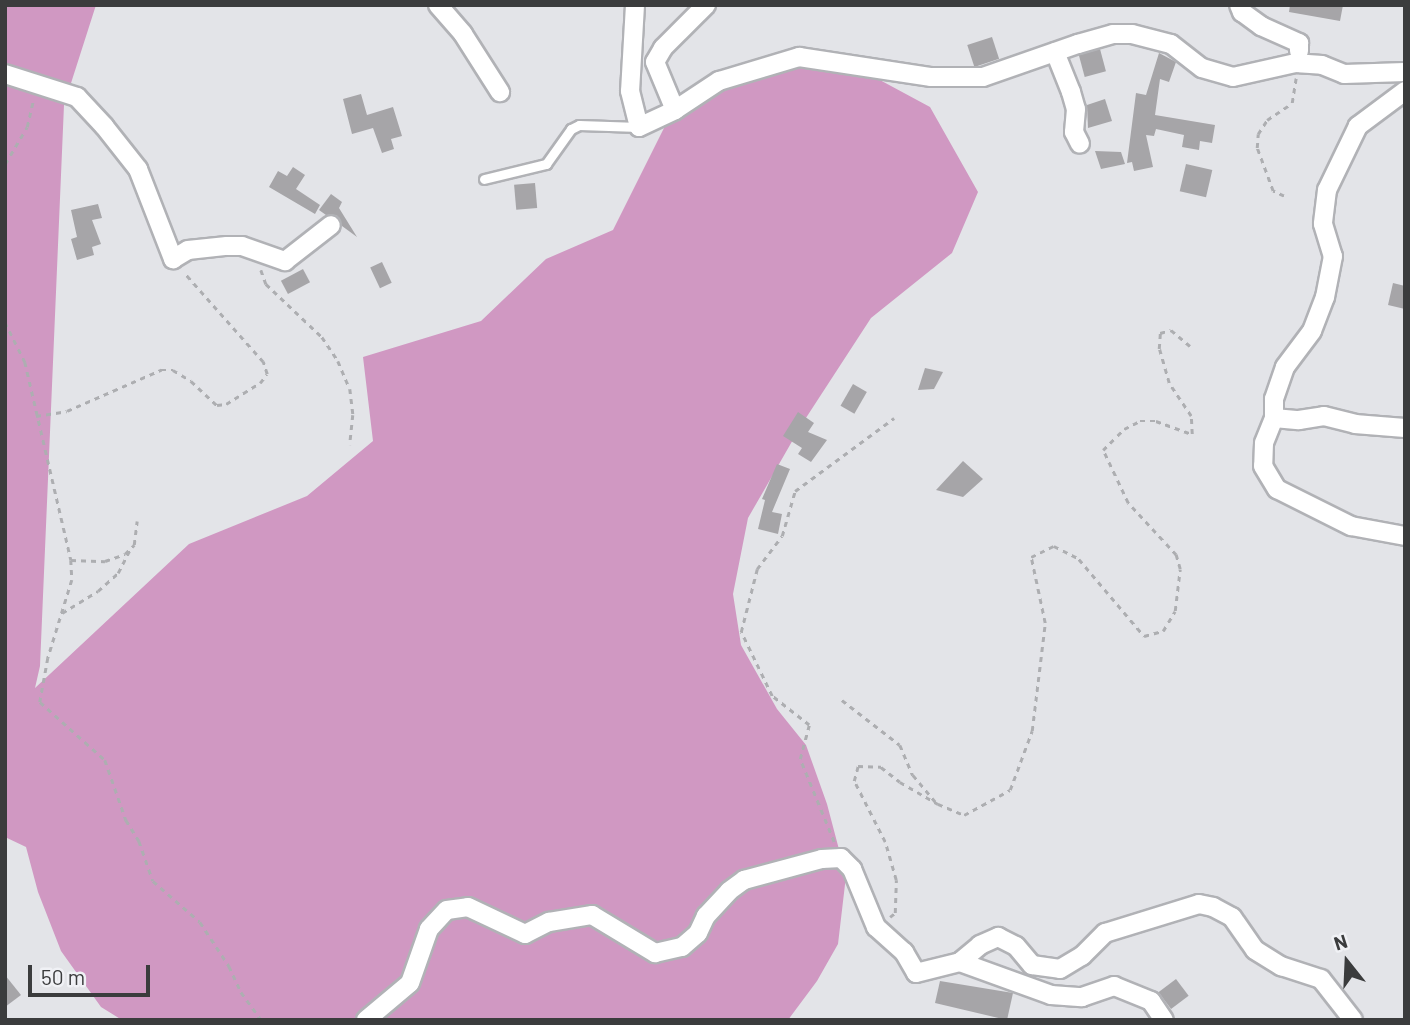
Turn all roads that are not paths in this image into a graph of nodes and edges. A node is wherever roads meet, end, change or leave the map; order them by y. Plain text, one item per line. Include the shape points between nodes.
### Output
1 (438, 5) edge
2 (635, 5) edge
3 (706, 5) edge
4 (1239, 5) edge
5 (1055, 52) junction
6 (1297, 57) junction
7 (1405, 72) edge
8 (5, 74) edge
9 (1405, 91) edge
10 (500, 92) dead end
11 (675, 110) junction
12 (639, 127) junction
13 (1080, 144) dead end
14 (484, 179) dead end
15 (331, 225) dead end
16 (1274, 418) junction
17 (1405, 428) edge
18 (1405, 536) edge
19 (960, 962) junction
20 (366, 1020) edge
21 (1164, 1020) edge
22 (1353, 1020) edge

1 - 10 street via 463,34
2 - 12 street via 630,91
3 - 11 street via 655,62
4 - 6 street via 1261,26 1299,43
5 - 6 street via 1113,34 1132,34 1171,44 1202,68 1233,77
5 - 11 street via 983,77 931,77 799,57 719,82
5 - 13 street via 1076,109 1074,132
6 - 7 street via 1344,74
8 - 15 street via 77,97 138,169 173,259 206,246 242,246 285,261
9 - 16 street via 1358,126 1326,190 1323,224 1333,256 1325,297 1312,331 1285,367 1274,399
11 - 12 street
12 - 14 lane via 579,125 571,129 546,164
16 - 17 street via 1324,416
16 - 18 street via 1264,443 1263,466 1277,489 1351,526
19 - 20 street via 916,973 904,953 876,927 852,869 841,858 821,859 744,880 729,891 682,947 655,953 592,915 549,922 525,934 467,907 447,910 429,929 410,983
19 - 21 street via 1051,995 1082,997 1114,986 1151,1001
19 - 22 street via 998,937 1016,946 1032,965 1060,969 1082,956 1105,933 1199,904 1232,917 1255,950 1281,966 1321,979

